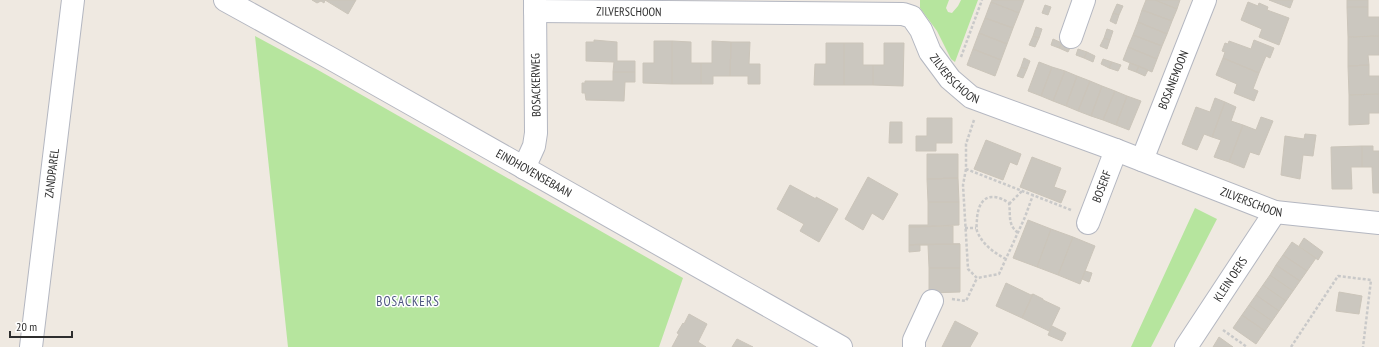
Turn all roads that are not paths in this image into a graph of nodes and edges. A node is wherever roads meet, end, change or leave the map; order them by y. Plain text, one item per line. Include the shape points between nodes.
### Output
1 (73, 0) edge
2 (225, 0) edge
3 (1084, 0) edge
4 (1205, 0) edge
5 (535, 6) edge
6 (750, 7) edge
7 (1071, 37) dead end
8 (1116, 150) junction
9 (1142, 160) junction
10 (524, 168) junction
11 (1275, 212) junction
12 (1089, 220) road end
13 (1379, 223) edge
14 (932, 301) road end
15 (31, 347) edge
16 (841, 347) edge
17 (914, 347) edge
18 (1186, 347) edge

1 - 15 street, ZANDPAREL
2 - 10 street, EINDHOVENSEBAAN
3 - 7 street
4 - 9 street, BOSANEMOON
5 - 6 street, ZILVERSCHOON
5 - 10 street, BOSACKERWEG via 536,133 534,146
6 - 8 street, ZILVERSCHOON via 903,14 912,17 921,30 930,52 950,79 971,97
8 - 9 street, ZILVERSCHOON
8 - 12 street, BOSERF
9 - 11 street, ZILVERSCHOON
10 - 16 street, EINDHOVENSEBAAN
11 - 13 street, ZILVERSCHOON
11 - 18 street, KLEIN OERS
14 - 17 street via 914,340

